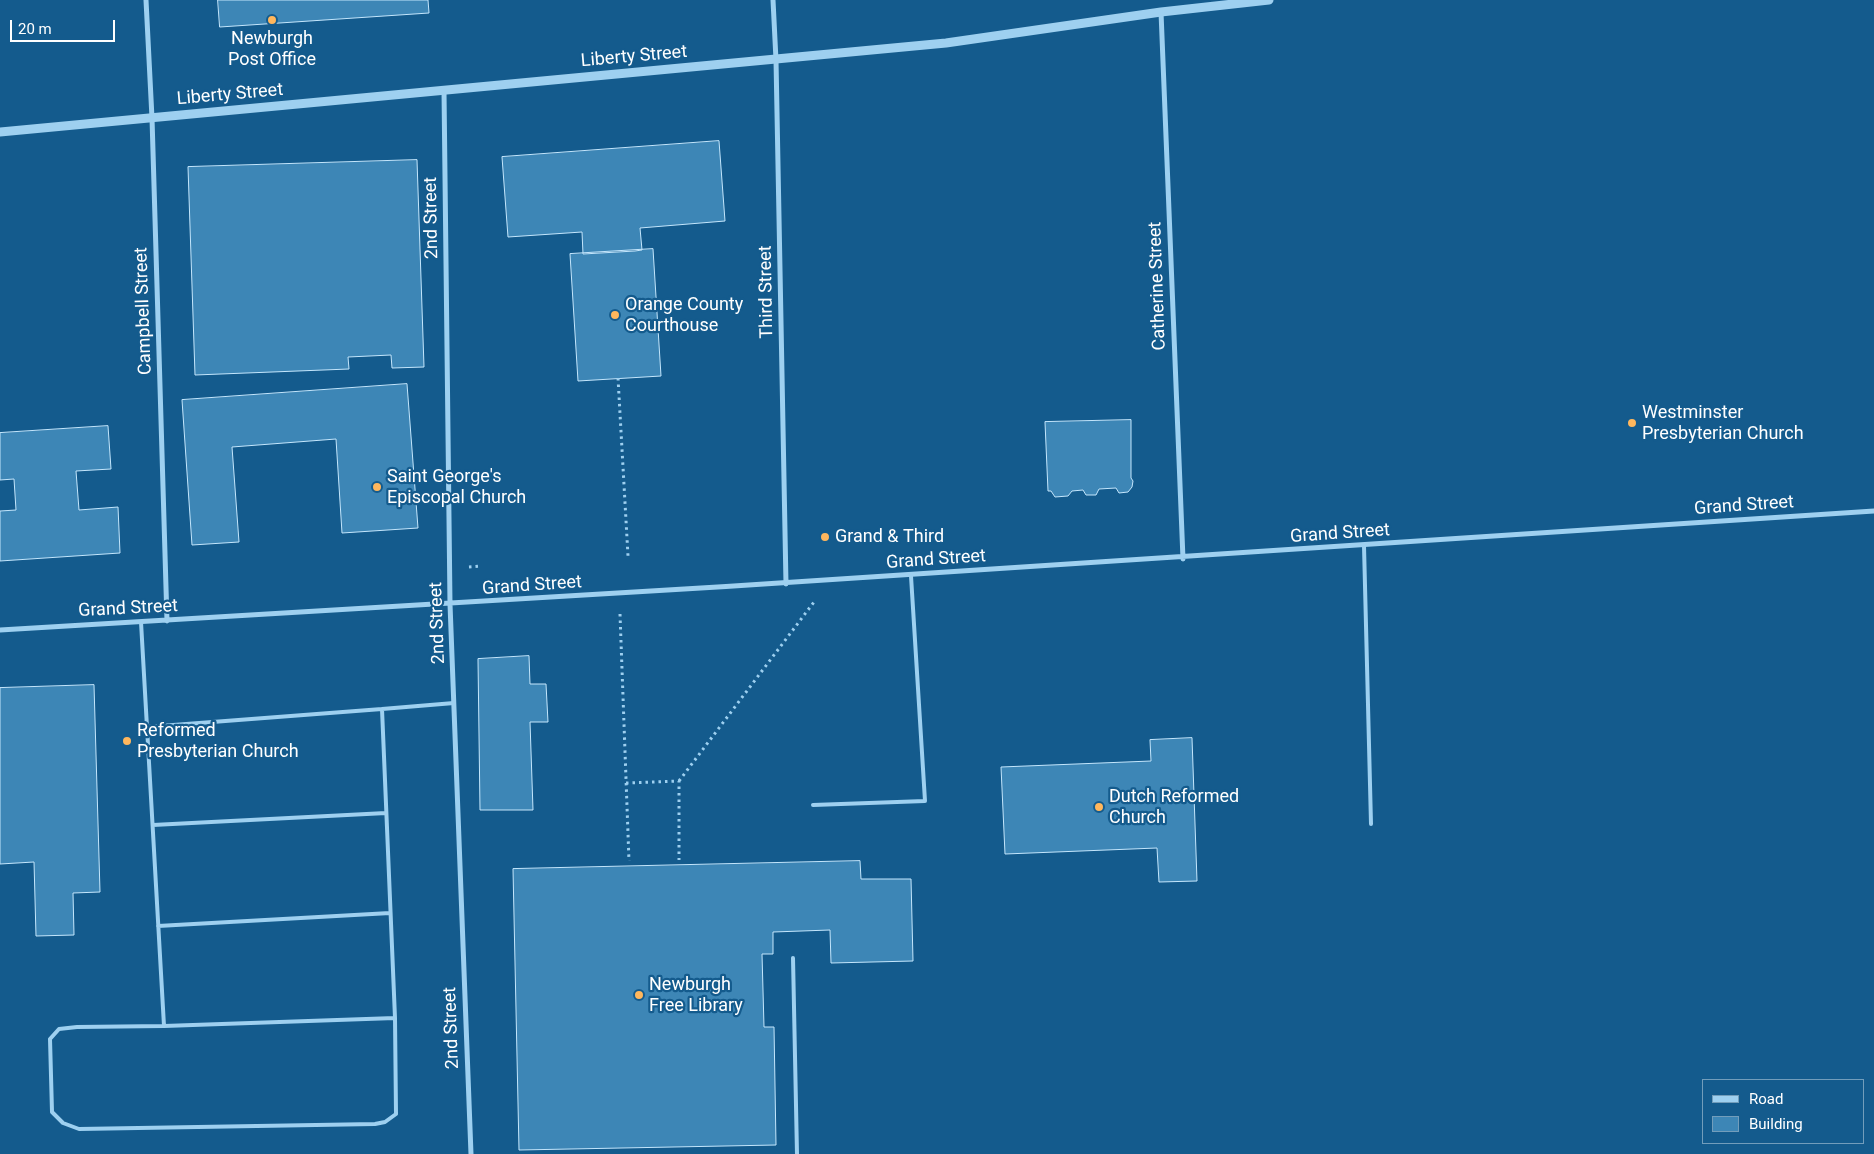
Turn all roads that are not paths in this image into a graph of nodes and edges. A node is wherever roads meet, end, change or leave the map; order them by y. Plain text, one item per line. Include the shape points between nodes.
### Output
1 (146, 0) edge
2 (773, 0) edge
3 (1269, 0) edge
4 (1161, 12) junction
5 (776, 60) junction
6 (444, 91) junction
7 (152, 118) junction
8 (0, 132) edge
9 (1874, 511) edge
10 (1364, 546) junction
11 (1183, 559) junction
12 (910, 576) junction
13 (786, 584) junction
14 (450, 604) junction
15 (167, 621) junction
16 (141, 622) junction
17 (0, 630) edge
18 (454, 704) junction
19 (382, 709) junction
20 (147, 727) junction
21 (813, 805) dead end
22 (386, 813) junction
23 (1371, 824) dead end
24 (152, 825) junction
25 (390, 913) junction
26 (158, 926) junction
27 (793, 958) dead end
28 (395, 1018) junction
29 (164, 1026) junction
30 (471, 1154) edge
31 (797, 1154) edge

1 - 7 street, Campbell Street
2 - 5 street, Third Street
3 - 4 street, Liberty Street
4 - 5 street, Liberty Street via 946,43
4 - 11 street, Catherine Street
5 - 6 street, Liberty Street
5 - 13 street, Third Street
6 - 7 street, Liberty Street
6 - 14 street, 2nd Street
7 - 8 street, Liberty Street
7 - 15 street, Campbell Street
9 - 10 street, Grand Street
10 - 11 street, Grand Street
10 - 23 lane
11 - 12 street, Grand Street
12 - 13 street, Grand Street
12 - 21 lane via 925,801
13 - 14 street, Grand Street
14 - 15 street, Grand Street
14 - 18 street, 2nd Street
15 - 16 street, Grand Street
16 - 17 street, Grand Street
16 - 20 lane
18 - 19 lane
18 - 30 street, 2nd Street
19 - 20 lane
19 - 22 lane
20 - 24 lane
22 - 24 lane
22 - 25 lane
24 - 26 lane
25 - 26 lane
25 - 28 lane
26 - 29 lane
27 - 31 lane
28 - 29 lane
28 - 29 lane via 396,1114 385,1122 79,1129 63,1123 52,1112 50,1040 59,1029

